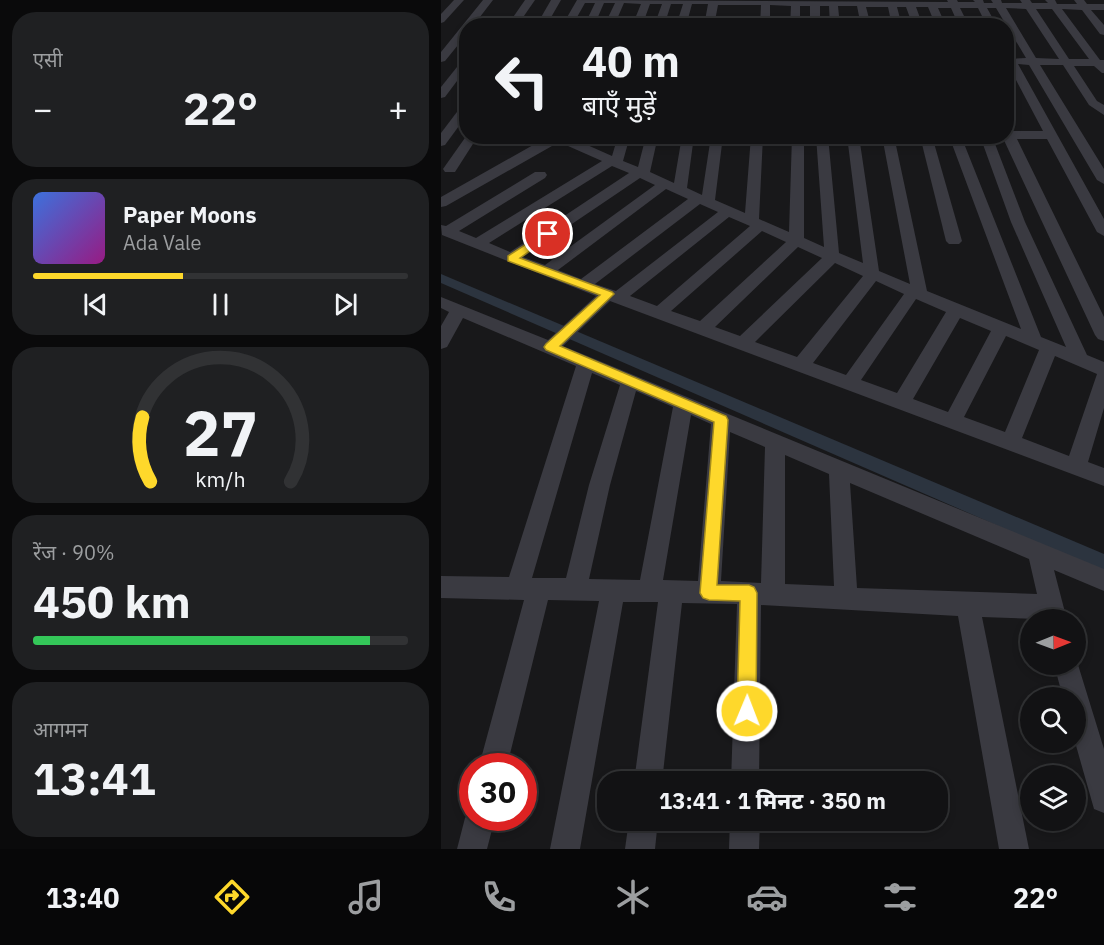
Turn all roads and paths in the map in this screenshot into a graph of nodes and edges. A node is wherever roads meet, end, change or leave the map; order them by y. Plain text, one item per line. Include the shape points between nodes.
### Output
1 (459, 0) edge
2 (488, 0) edge
3 (531, 0) edge
4 (557, 0) edge
5 (582, 0) edge
6 (601, 0) edge
7 (621, 0) edge
8 (646, 0) edge
9 (668, 1) edge
10 (689, 1) edge
11 (714, 1) edge
12 (766, 1) edge
13 (796, 1) edge
14 (815, 1) edge
15 (845, 2) edge
16 (953, 2) edge
17 (833, 3) junction
18 (861, 3) junction
19 (980, 3) edge
20 (997, 3) edge
21 (1027, 3) edge
22 (1052, 3) edge
23 (891, 4) junction
24 (911, 4) junction
25 (1082, 4) edge
26 (932, 5) junction
27 (1104, 7) edge
28 (474, 18) edge
29 (518, 18) edge
30 (546, 18) edge
31 (572, 18) edge
32 (593, 18) edge
33 (613, 18) edge
34 (640, 18) edge
35 (662, 18) edge
36 (684, 18) edge
37 (711, 18) edge
38 (765, 18) edge
39 (795, 18) edge
40 (816, 18) edge
41 (834, 18) edge
42 (864, 18) edge
43 (895, 18) edge
44 (915, 18) edge
45 (938, 18) edge
46 (960, 18) edge
47 (988, 18) edge
48 (1006, 18) edge
49 (441, 20) edge
50 (1014, 31) edge
51 (1104, 32) edge
52 (459, 37) edge
53 (441, 59) edge
54 (1014, 61) edge
55 (1032, 61) junction
56 (1067, 62) junction
57 (1100, 63) edge
58 (441, 69) edge
59 (459, 69) edge
60 (1014, 70) edge
61 (1104, 74) edge
62 (459, 75) edge
63 (441, 95) edge
64 (1104, 111) edge
65 (459, 117) edge
66 (1014, 135) edge
67 (1050, 135) junction
68 (441, 142) edge
69 (467, 144) edge
70 (544, 144) edge
71 (591, 144) edge
72 (621, 144) edge
73 (650, 144) edge
74 (686, 144) edge
75 (715, 144) edge
76 (757, 144) edge
77 (798, 144) edge
78 (823, 144) edge
79 (854, 144) edge
80 (889, 144) edge
81 (928, 144) edge
82 (958, 144) edge
83 (989, 144) edge
84 (1012, 144) edge
85 (1087, 152) junction
86 (1104, 160) edge
87 (614, 162) junction
88 (450, 169) dead end
89 (641, 173) junction
90 (540, 175) dead end
91 (1104, 180) edge
92 (673, 186) junction
93 (704, 200) junction
94 (441, 204) edge
95 (728, 211) junction
96 (756, 223) junction
97 (444, 231) edge
98 (1104, 232) edge
99 (796, 241) junction
100 (954, 241) dead end
101 (477, 244) junction
102 (832, 257) junction
103 (511, 258) junction
104 (547, 272) junction
105 (872, 275) junction
106 (583, 285) junction
107 (916, 293) junction
108 (607, 299) junction
109 (449, 306) edge
110 (956, 310) junction
111 (659, 313) junction
112 (702, 329) junction
113 (1001, 329) junction
114 (1104, 335) edge
115 (441, 343) edge
116 (743, 344) junction
117 (1041, 344) junction
118 (551, 347) junction
119 (1080, 359) junction
120 (586, 363) junction
121 (800, 366) junction
122 (1104, 369) edge
123 (1104, 378) edge
124 (630, 381) junction
125 (849, 384) junction
126 (901, 403) junction
127 (683, 404) junction
128 (721, 420) junction
129 (952, 422) junction
130 (775, 442) junction
131 (1010, 443) junction
132 (1075, 467) junction
133 (839, 469) junction
134 (1104, 477) edge
135 (1039, 553) junction
136 (1104, 580) edge
137 (441, 587) edge
138 (528, 589) junction
139 (575, 590) junction
140 (613, 591) junction
141 (660, 592) junction
142 (709, 593) junction
143 (761, 593) junction
144 (846, 597) junction
145 (968, 605) junction
146 (1052, 609) edge
147 (1020, 610) edge
148 (1070, 675) edge
149 (496, 753) edge
150 (649, 771) edge
151 (746, 771) edge
152 (1104, 800) edge
153 (477, 831) edge
154 (642, 831) edge
155 (745, 831) edge
156 (472, 849) edge
157 (565, 849) edge
158 (640, 849) edge
159 (744, 849) edge
160 (1014, 849) edge

1 - 49 street
2 - 28 street
3 - 29 street
4 - 30 street
5 - 6 street
5 - 31 street
6 - 7 street
6 - 32 street
7 - 8 street
7 - 33 street
8 - 9 street
8 - 34 street
9 - 10 street
9 - 35 street
10 - 11 street
10 - 36 street
11 - 12 street
11 - 37 street
12 - 13 street
12 - 38 street
13 - 14 street
13 - 39 street
14 - 17 street
14 - 40 street
15 - 17 street
15 - 18 street
16 - 19 street
16 - 26 street
16 - 46 street
17 - 41 street
18 - 23 street
18 - 42 street
19 - 20 street
19 - 47 street
20 - 21 street
20 - 48 street
21 - 22 street
21 - 56 street
22 - 25 street
22 - 57 street
23 - 24 street
23 - 43 street
24 - 26 street
24 - 44 street
25 - 27 street
25 - 51 street
26 - 45 street
50 - 55 street
52 - 53 street
54 - 55 street
55 - 56 street
55 - 85 street
56 - 57 street
56 - 64 street via 1093,103
57 - 61 street
58 - 59 street
60 - 67 street
62 - 63 street
65 - 68 street
66 - 67 street
67 - 98 street
69 - 88 street
70 - 94 street
71 - 87 street
72 - 87 street
73 - 89 street
74 - 92 street
75 - 93 street
76 - 96 street
77 - 99 street
78 - 102 street
79 - 105 street
80 - 107 street
81 - 100 street
82 - 117 street
83 - 119 street
84 - 114 street
85 - 86 street
85 - 91 street
87 - 89 street
87 - 101 street
89 - 92 street
89 - 103 street
90 - 97 street
92 - 93 street
92 - 104 street
93 - 95 street
93 - 106 street
95 - 96 street
95 - 108 street
96 - 99 street
96 - 111 street
97 - 101 street
99 - 102 street
99 - 112 street
101 - 103 street
102 - 105 street
102 - 116 street
103 - 104 street
104 - 106 street
105 - 107 street
105 - 121 street
106 - 108 street
107 - 110 street
107 - 125 street
108 - 111 street
108 - 118 street
109 - 115 street
109 - 118 street
110 - 113 street
110 - 126 street
111 - 112 street
112 - 116 street
113 - 117 street
113 - 129 street
116 - 121 street
117 - 119 street
117 - 131 street
118 - 120 street
119 - 122 street
120 - 124 street
120 - 138 street
121 - 125 street
123 - 132 street
124 - 127 street
124 - 139 street via 596,492
125 - 126 street
126 - 129 street
127 - 128 street
127 - 141 street
128 - 130 street
128 - 142 street
129 - 131 street
130 - 133 street
130 - 143 street
131 - 132 street
132 - 134 street
133 - 135 street
133 - 144 street
135 - 136 street
135 - 146 street
137 - 138 street
138 - 139 street
138 - 149 street
139 - 140 street
140 - 141 street
140 - 157 street
141 - 142 street
141 - 150 street
142 - 143 street
143 - 144 street
143 - 151 street
144 - 145 street
145 - 147 street
145 - 160 street
148 - 152 street
153 - 156 street
154 - 158 street
155 - 159 street

